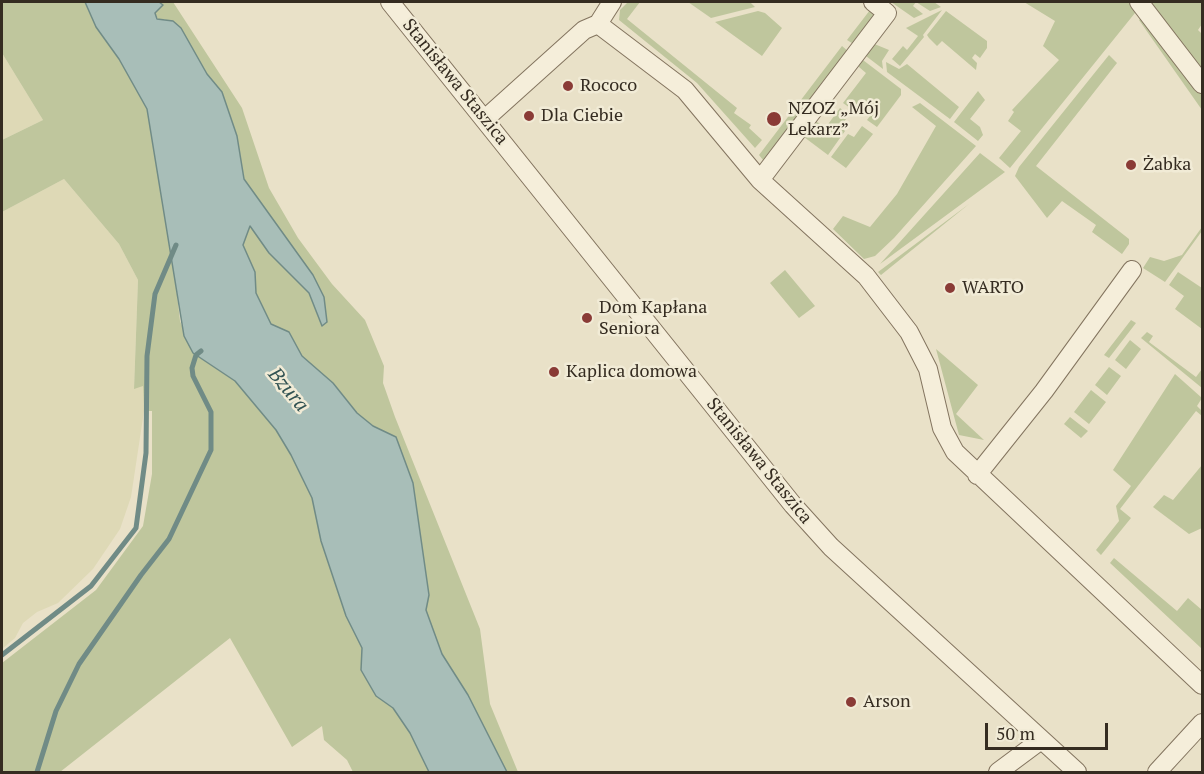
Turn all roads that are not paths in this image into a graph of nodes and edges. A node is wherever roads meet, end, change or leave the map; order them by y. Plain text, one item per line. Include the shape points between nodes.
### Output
1 (612, 2) edge
2 (873, 2) edge
3 (1139, 2) edge
4 (399, 5) edge
5 (598, 24) junction
6 (1203, 84) edge
7 (485, 119) junction
8 (760, 180) junction
9 (1132, 270) dead end
10 (977, 475) junction
11 (1203, 686) edge
12 (1203, 723) edge
13 (1041, 740) junction
14 (998, 772) edge
15 (1077, 772) edge
16 (1157, 772) edge

1 - 5 street
2 - 8 street via 887,12
3 - 6 street
4 - 7 street, Stanisława Staszica
5 - 7 street via 584,30
5 - 8 street via 685,90
7 - 13 street, Stanisława Staszica via 793,505 831,547
8 - 10 street via 866,276 909,332 928,369 942,428 955,452
9 - 10 street via 1044,392
10 - 11 street
12 - 16 street
13 - 14 street
13 - 15 street, Stanisława Staszica

